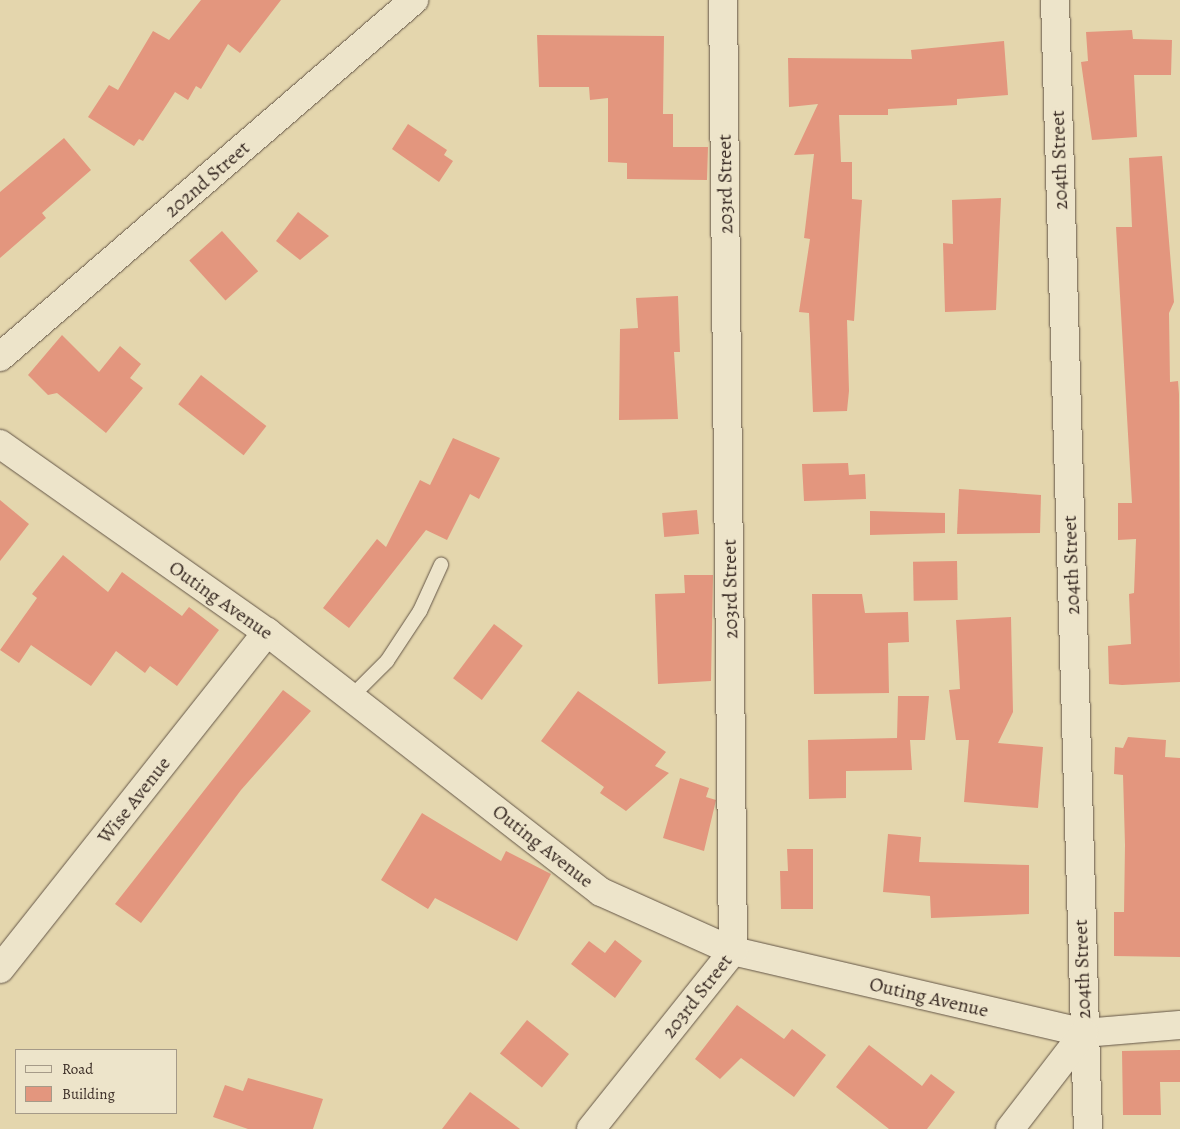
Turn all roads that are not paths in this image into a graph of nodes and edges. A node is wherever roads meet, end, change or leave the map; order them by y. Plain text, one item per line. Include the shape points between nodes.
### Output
1 (414, 0) edge
2 (723, 0) edge
3 (1055, 0) edge
4 (0, 357) edge
5 (0, 444) edge
6 (441, 565) dead end
7 (267, 632) junction
8 (351, 697) junction
9 (734, 951) junction
10 (0, 969) edge
11 (1180, 1025) edge
12 (1084, 1033) junction
13 (591, 1129) edge
14 (1010, 1129) edge
15 (1088, 1129) edge

1 - 4 street, 202nd Street
2 - 9 street, 203rd Street
3 - 12 street, 204th Street
5 - 7 street, Outing Avenue
6 - 8 lane via 420,611 387,661
7 - 8 street, Outing Avenue
7 - 10 street, Wise Avenue
8 - 9 street, Outing Avenue via 601,892
9 - 12 street, Outing Avenue
9 - 13 street, 203rd Street
11 - 12 street, Outing Avenue
12 - 14 street
12 - 15 street, 204th Street

